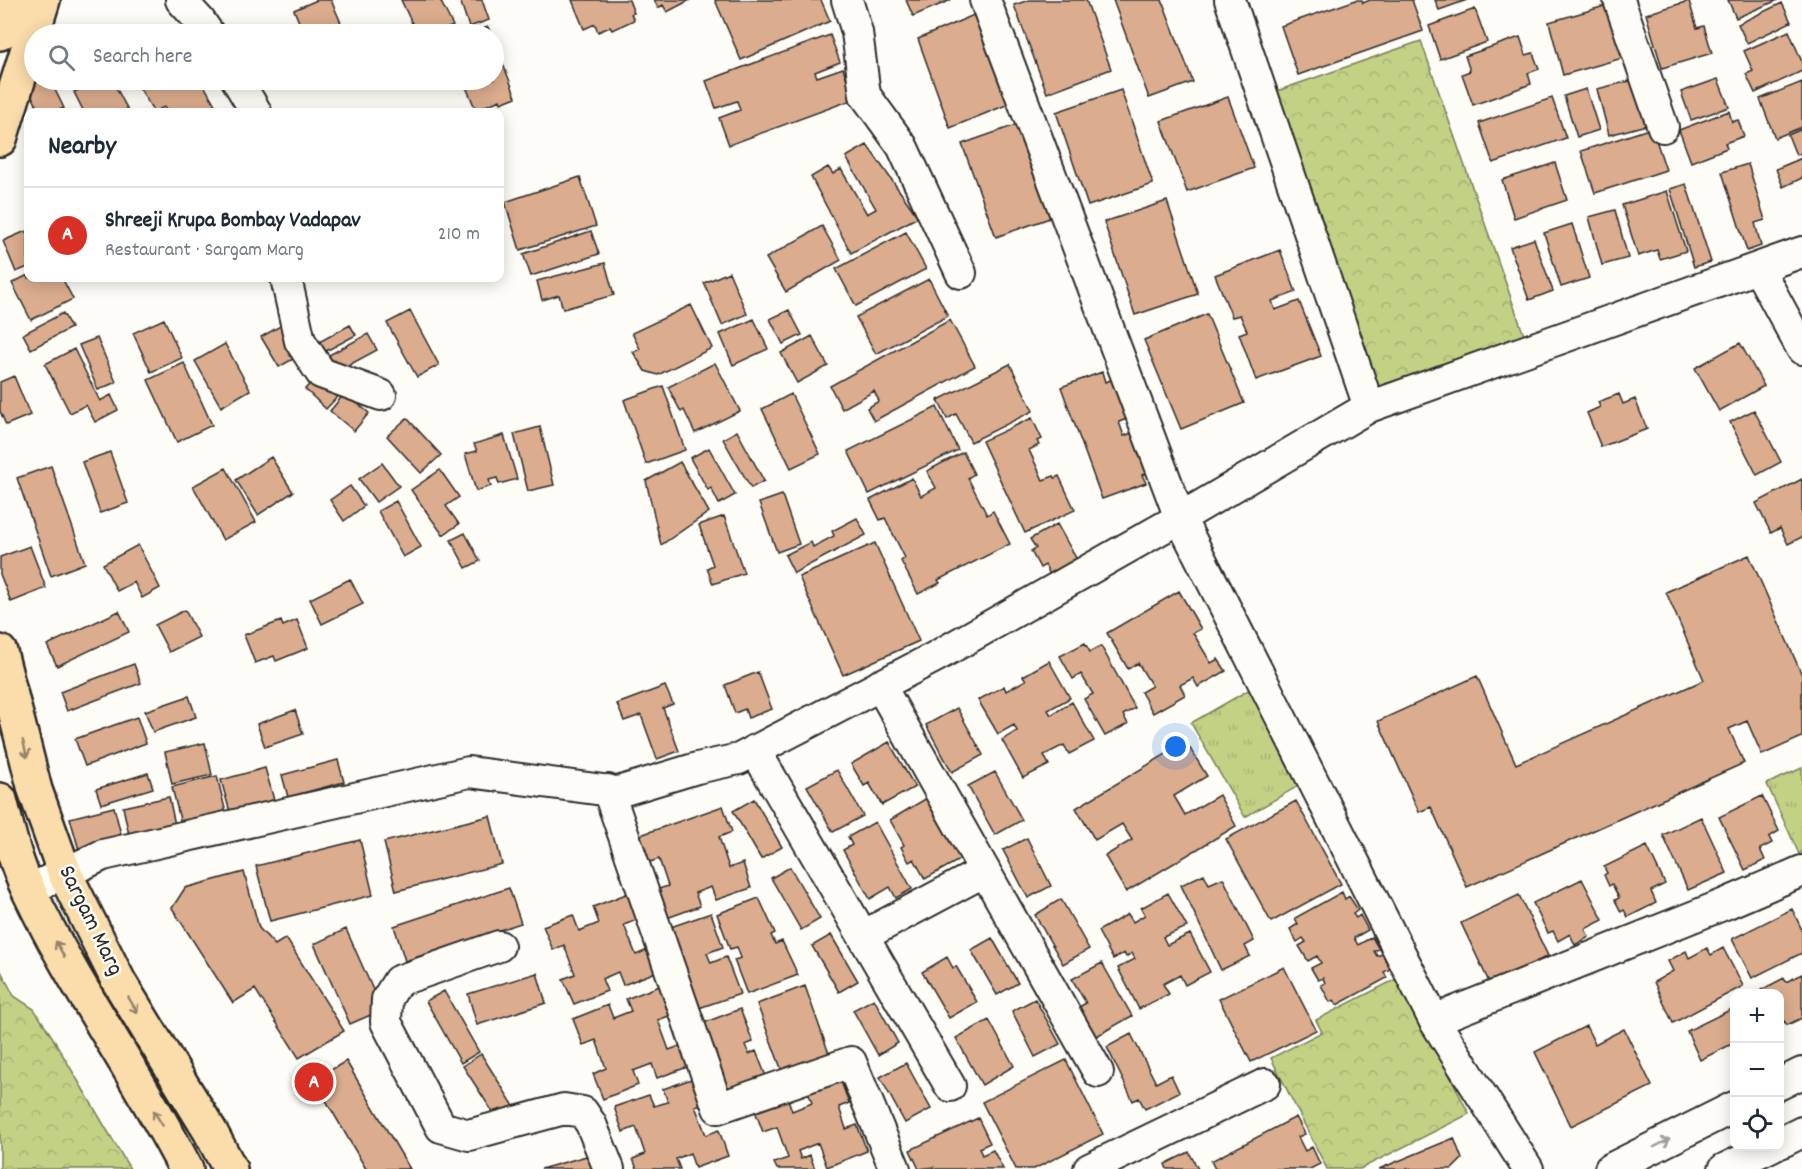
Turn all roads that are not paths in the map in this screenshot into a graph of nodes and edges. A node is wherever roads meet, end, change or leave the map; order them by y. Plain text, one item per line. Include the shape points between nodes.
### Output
1 (10, 0) edge
2 (43, 0) edge
3 (181, 0) edge
4 (847, 0) edge
5 (985, 0) edge
6 (1230, 0) edge
7 (1619, 0) edge
8 (36, 24) edge
9 (202, 24) edge
10 (0, 33) edge
11 (24, 61) edge
12 (243, 90) edge
13 (254, 108) edge
14 (1663, 128) dead end
15 (0, 139) edge
16 (1802, 252) edge
17 (1758, 268) junction
18 (961, 273) dead end
19 (287, 282) edge
20 (1802, 349) edge
21 (381, 395) dead end
22 (1369, 407) junction
23 (1180, 518) junction
24 (0, 652) edge
25 (880, 685) junction
26 (755, 750) junction
27 (608, 790) junction
28 (0, 800) edge
29 (985, 871) junction
30 (1802, 871) edge
31 (65, 874) junction
32 (28, 890) junction
33 (863, 936) junction
34 (499, 946) dead end
35 (1434, 1020) junction
36 (1098, 1072) dead end
37 (1802, 1073) edge
38 (1784, 1082) edge
39 (1265, 1084) dead end
40 (950, 1086) dead end
41 (1730, 1109) edge
42 (1802, 1132) edge
43 (1784, 1141) edge
44 (1762, 1151) edge
45 (186, 1169) edge
46 (230, 1169) edge
47 (609, 1169) edge
48 (894, 1169) edge
49 (1089, 1169) edge
50 (1528, 1169) edge
51 (1610, 1169) edge
52 (1724, 1169) edge

1 - 10 main road
2 - 8 main road
3 - 9 street
4 - 18 street via 857,32 865,95 902,146
5 - 23 street
6 - 22 street
7 - 14 street
11 - 15 main road
12 - 13 street
16 - 17 street
17 - 20 street
17 - 22 street
19 - 21 street via 300,340 321,373
22 - 23 street
23 - 25 street
23 - 35 street
24 -> 31 main road, Sargam Marg via 35,790
25 - 26 street
25 - 29 street
26 - 27 street via 739,759 618,792
26 - 33 street
27 - 31 street via 470,772 103,855
27 - 48 street via 718,1108 851,1062
28 - 32 main road, Sargam Marg
29 - 33 street
29 - 36 street
30 - 35 street
31 - 32 street
31 -> 46 main road, Sargam Marg via 119,982
45 -> 32 main road, Sargam Marg
33 - 40 street
34 - 47 street via 398,981 387,999 386,1022 441,1127 469,1135 564,1109 583,1112
35 - 50 street
37 - 38 street
39 - 49 street
51 -> 41 street
42 - 43 street
44 - 52 street

